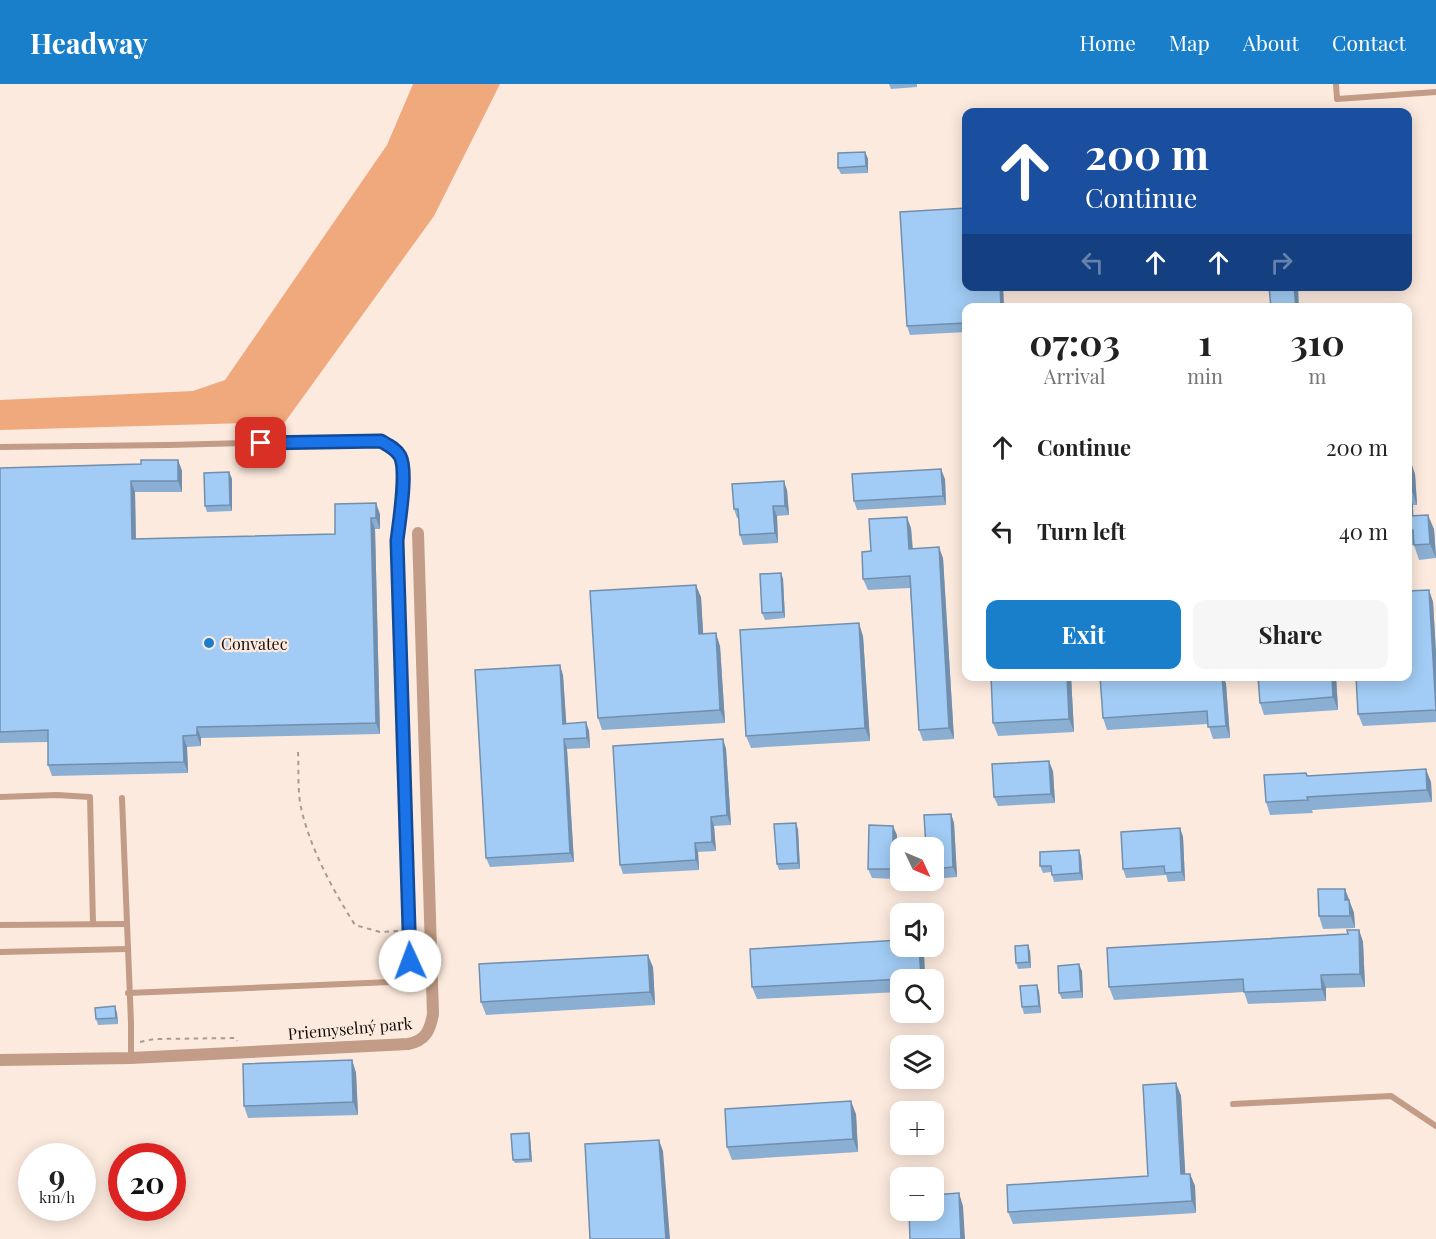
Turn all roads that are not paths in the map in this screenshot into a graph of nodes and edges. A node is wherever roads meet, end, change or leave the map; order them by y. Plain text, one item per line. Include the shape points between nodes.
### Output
1 (1336, 84) edge
2 (1436, 92) edge
3 (0, 447) edge
4 (418, 533) dead end
5 (0, 797) edge
6 (122, 798) dead end
7 (93, 924) junction
8 (126, 924) junction
9 (0, 925) edge
10 (127, 949) junction
11 (0, 952) edge
12 (128, 993) junction
13 (131, 1058) junction
14 (0, 1060) edge
15 (1233, 1104) dead end
16 (1436, 1126) edge

1 - 2 lane via 1337,99
3 - 12 lane via 381,441 400,456 403,485 397,541 410,961 407,969 391,982
4 - 13 street, Priemyselný park via 431,1027 418,1042 408,1044
5 - 7 lane via 90,797
6 - 8 lane
7 - 8 lane
7 - 9 lane
8 - 10 lane
10 - 11 lane
10 - 12 lane
12 - 13 lane
13 - 14 street, Priemyselný park
15 - 16 lane via 1391,1096

